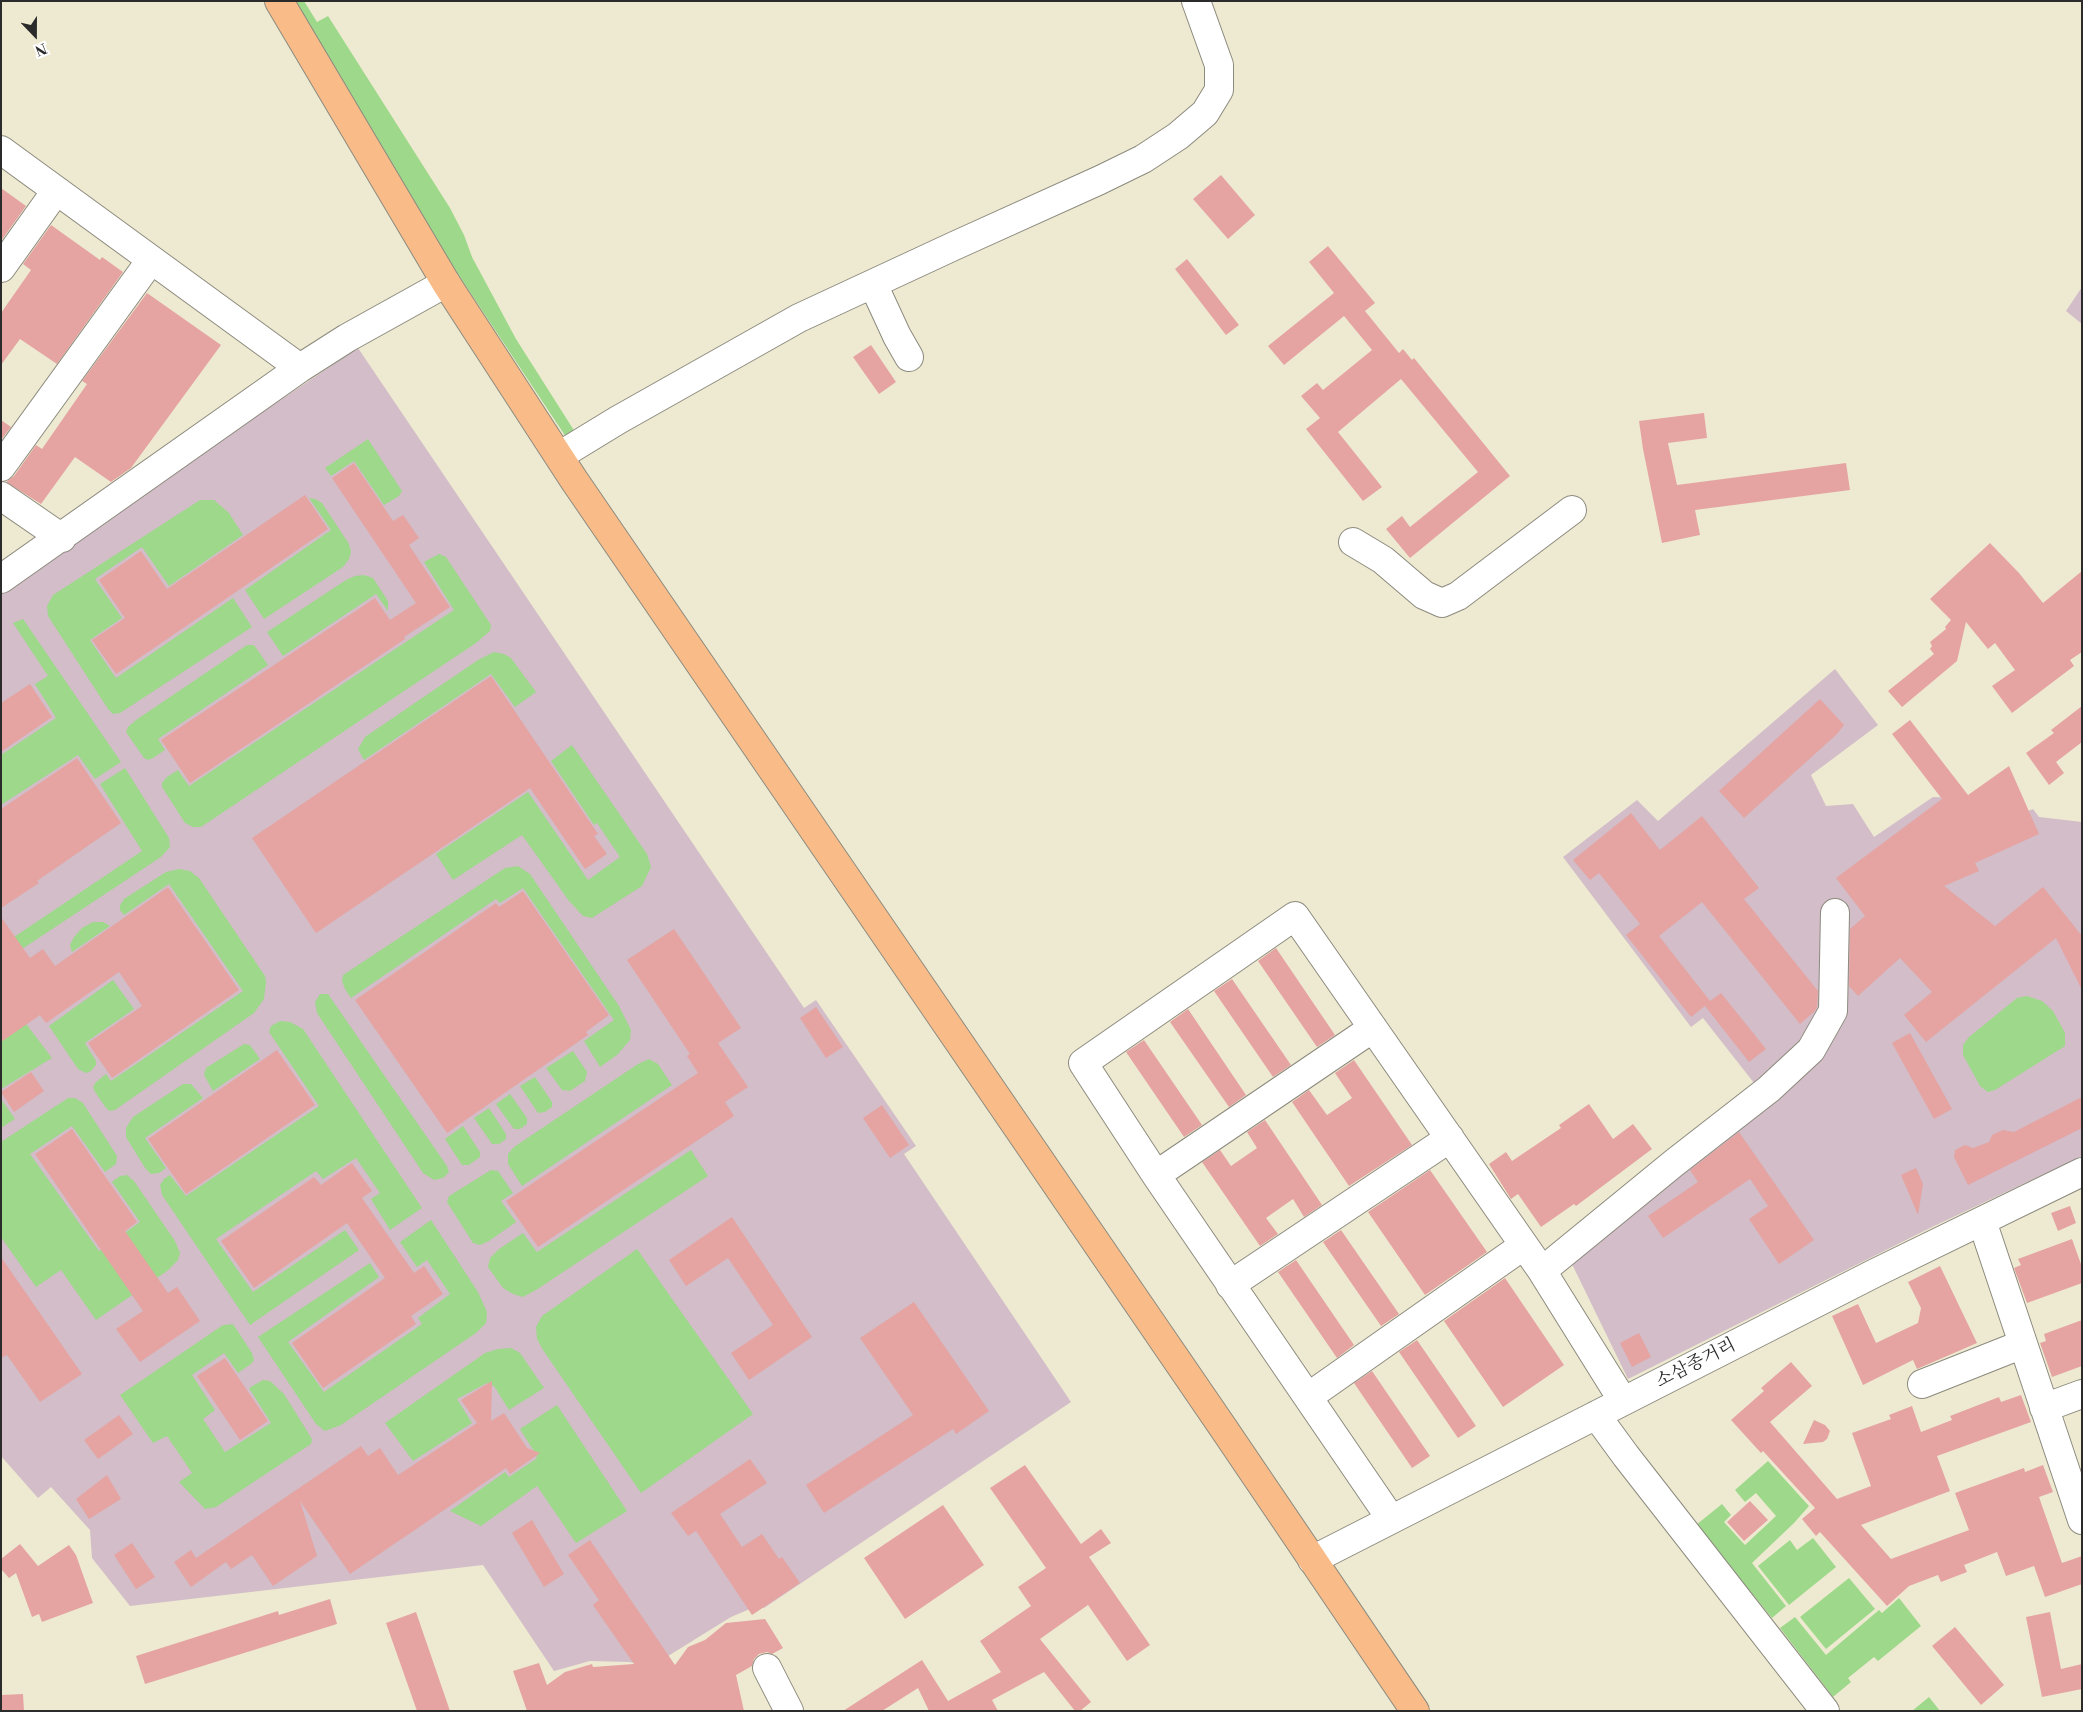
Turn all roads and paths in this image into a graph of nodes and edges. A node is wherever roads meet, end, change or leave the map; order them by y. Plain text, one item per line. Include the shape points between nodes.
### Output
1 (278, 1) edge
2 (1196, 1) edge
3 (1, 150) edge
4 (56, 190) junction
5 (151, 260) junction
6 (1, 268) edge
7 (446, 283) junction
8 (872, 284) junction
9 (909, 357) dead end
10 (300, 368) junction
11 (559, 456) junction
12 (1, 467) edge
13 (1, 496) edge
14 (1572, 510) dead end
15 (62, 538) junction
16 (1353, 542) dead end
17 (1, 579) edge
18 (1835, 913) dead end
19 (1373, 1028) junction
20 (1450, 1138) junction
21 (2082, 1172) edge
22 (1156, 1175) junction
23 (1982, 1221) junction
24 (1523, 1246) junction
25 (1542, 1271) junction
26 (1230, 1284) junction
27 (2023, 1344) junction
28 (1922, 1384) dead end
29 (2082, 1394) edge
30 (1308, 1396) junction
31 (1623, 1401) junction
32 (2044, 1408) junction
33 (1596, 1415) junction
34 (1391, 1519) junction
35 (2082, 1520) edge
36 (1312, 1560) junction
37 (767, 1668) dead end
38 (788, 1711) edge
39 (1415, 1711) edge
40 (1825, 1711) edge

1 - 7 main road
2 - 8 street via 1219,65 1219,90 1205,112 1178,136 1143,159 1100,180
3 - 4 street
4 - 5 street
4 - 6 street
5 - 10 street
5 - 12 street
7 - 10 street
7 - 11 main road
8 - 9 street
8 - 11 street via 799,318
10 - 15 street
11 - 36 main road
13 - 15 street
14 - 16 street via 1458,596 1442,603 1424,595 1383,560
15 - 17 street
18 - 25 street via 1833,1011 1810,1050 1769,1089
19 - 20 street
19 - 22 street
19 - 22 street via 1295,916 1082,1063
20 - 24 street
20 - 26 street
21 - 23 street, 소삼종거리
22 - 26 street
23 - 27 street
23 - 31 street, 소삼종거리
24 - 25 street
24 - 30 street
25 - 31 street
26 - 30 street
27 - 28 street
27 - 32 street
29 - 32 street
30 - 34 street
31 - 33 street, 소삼종거리
32 - 35 street
33 - 34 street, 소삼종거리
33 - 40 street
34 - 36 street, 소삼종거리
36 - 39 main road
37 - 38 street

